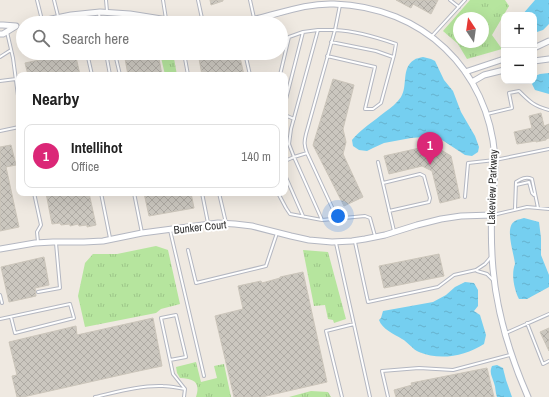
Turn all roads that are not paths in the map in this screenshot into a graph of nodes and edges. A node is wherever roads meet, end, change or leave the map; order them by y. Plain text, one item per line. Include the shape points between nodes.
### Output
1 (37, 0) edge
2 (54, 0) edge
3 (106, 0) edge
4 (163, 0) edge
5 (198, 0) edge
6 (250, 0) edge
7 (450, 0) edge
8 (465, 0) edge
9 (340, 4) junction
10 (459, 6) junction
11 (99, 12) junction
12 (108, 12) junction
13 (78, 14) joint
14 (41, 16) edge
15 (58, 16) edge
16 (68, 16) edge
17 (99, 16) edge
18 (142, 16) edge
19 (165, 16) edge
20 (201, 16) edge
21 (253, 16) edge
22 (266, 16) edge
23 (0, 26) edge
24 (16, 26) joint
25 (318, 30) junction
26 (335, 30) junction
27 (7, 31) junction
28 (304, 32) junction
29 (0, 34) edge
30 (431, 37) junction
31 (288, 40) edge
32 (549, 41) edge
33 (331, 42) junction
34 (537, 47) edge
35 (11, 50) junction
36 (328, 56) junction
37 (0, 57) edge
38 (393, 57) junction
39 (549, 59) edge
40 (89, 60) edge
41 (107, 60) edge
42 (116, 60) edge
43 (185, 60) edge
44 (247, 60) edge
45 (283, 60) edge
46 (501, 60) edge
47 (537, 61) edge
48 (501, 71) edge
49 (91, 72) edge
50 (109, 72) edge
51 (119, 72) edge
52 (187, 72) edge
53 (249, 72) edge
54 (281, 72) edge
55 (465, 72) junction
56 (16, 79) joint
57 (0, 81) edge
58 (472, 82) junction
59 (288, 92) edge
60 (549, 110) edge
61 (486, 114) junction
62 (288, 116) edge
63 (294, 118) junction
64 (16, 128) edge
65 (0, 131) edge
66 (549, 149) edge
67 (307, 153) junction
68 (294, 157) junction
69 (288, 160) edge
70 (495, 160) junction
71 (378, 162) dead end
72 (288, 182) edge
73 (383, 182) junction
74 (516, 185) junction
75 (35, 196) edge
76 (102, 196) edge
77 (135, 196) edge
78 (203, 196) edge
79 (220, 196) edge
80 (280, 196) edge
81 (535, 196) junction
82 (465, 197) dead end
83 (538, 208) junction
84 (515, 209) junction
85 (549, 209) edge
86 (389, 211) junction
87 (492, 215) junction
88 (303, 216) junction
89 (337, 218) junction
90 (322, 220) junction
91 (208, 224) junction
92 (226, 224) junction
93 (170, 230) junction
94 (277, 232) junction
95 (394, 232) junction
96 (142, 233) junction
97 (375, 237) junction
98 (110, 239) junction
99 (355, 241) junction
100 (56, 242) junction
101 (335, 242) junction
102 (38, 243) junction
103 (0, 249) edge
104 (188, 250) dead end
105 (492, 255) junction
106 (476, 270) junction
107 (494, 282) junction
108 (38, 292) dead end
109 (0, 295) edge
110 (2, 303) dead end
111 (549, 314) edge
112 (11, 317) junction
113 (0, 319) edge
114 (528, 323) junction
115 (354, 324) junction
116 (504, 333) junction
117 (511, 355) junction
118 (170, 360) junction
119 (549, 361) edge
120 (204, 376) dead end
121 (185, 389) junction
122 (95, 397) edge
123 (184, 397) edge
124 (342, 397) edge
125 (370, 397) edge
126 (388, 397) edge
127 (528, 397) edge

1 - 14 lane
2 - 15 lane
3 - 12 lane
4 - 19 lane
5 - 20 lane
6 - 21 lane
7 - 10 lane
8 - 10 lane
9 - 22 street, Lakeview Parkway via 310,5
9 - 26 lane
9 - 30 street, Lakeview Parkway via 385,12
10 - 30 lane
11 - 12 street
11 - 13 street
11 - 17 lane
12 - 18 street
13 - 16 street
23 - 24 street
24 - 27 street
25 - 26 lane
25 - 28 lane
25 - 63 lane
26 - 33 lane
26 - 38 lane via 376,37 396,44
27 - 29 street
27 - 35 lane
28 - 31 lane via 289,36
28 - 59 lane
30 - 55 street, Lakeview Parkway
32 - 34 street
33 - 36 lane
33 - 38 lane
35 - 37 lane
35 - 56 lane
36 - 38 lane via 375,67 365,109 381,103
36 - 67 lane via 305,138
39 - 47 street
40 - 49 lane
41 - 50 lane
42 - 51 lane
43 - 52 lane
44 - 53 lane
45 - 54 lane
46 - 55 street
48 - 58 street
55 - 58 street, Lakeview Parkway
56 - 57 lane
58 - 61 street, Lakeview Parkway
60 - 61 lane via 537,107 519,91 509,93 512,108
61 - 70 street, Lakeview Parkway
62 - 63 lane
63 - 68 lane via 289,144
64 - 65 lane
66 - 70 lane
67 - 68 lane
67 - 89 lane
68 - 69 lane
68 - 90 lane
70 - 82 lane via 468,163
70 - 87 street, Lakeview Parkway
71 - 73 lane
72 - 88 lane
73 - 86 lane
73 - 86 lane via 420,174 424,176 430,198 429,202
74 - 81 lane via 529,182
74 - 81 lane via 516,182 522,179 532,179
74 - 84 lane
75 - 102 lane via 41,224 37,232
76 - 98 lane
77 - 96 lane
78 - 91 lane
79 - 92 lane
80 - 88 lane via 290,214
81 - 83 lane
83 - 84 lane
83 - 85 lane
84 - 87 lane
86 - 95 lane
87 - 95 street, Bunker Court via 441,219
87 - 105 street, Lakeview Parkway
88 - 90 lane
89 - 90 lane
89 - 97 lane via 370,218
91 - 92 street, Bunker Court
91 - 93 street, Bunker Court
92 - 94 street, Bunker Court via 252,226
93 - 96 street, Bunker Court
93 - 120 lane
94 - 101 street, Bunker Court via 309,240
94 - 104 lane via 266,266 196,283
95 - 97 street, Bunker Court
96 - 98 street, Bunker Court
97 - 99 street, Bunker Court
98 - 100 street, Bunker Court
99 - 101 street, Bunker Court
99 - 106 lane via 368,302 438,287 454,275
100 - 102 street, Bunker Court
100 - 108 lane via 60,288
101 - 115 lane
102 - 103 street, Bunker Court
105 - 106 lane
105 - 107 street, Lakeview Parkway
106 - 107 lane via 486,274
107 - 116 street, Lakeview Parkway
109 - 110 lane
111 - 114 lane
112 - 112 lane via 70,304 74,318 15,332
112 - 113 lane
114 - 116 lane
114 - 119 lane via 543,364
115 - 124 lane via 326,330
115 - 125 lane
116 - 117 street, Lakeview Parkway
117 - 126 lane via 453,370 419,368 382,371
117 - 127 street, Lakeview Parkway
118 - 118 lane via 161,318 176,315 186,357
118 - 121 lane via 173,374
121 - 122 lane via 152,386
121 - 123 lane

